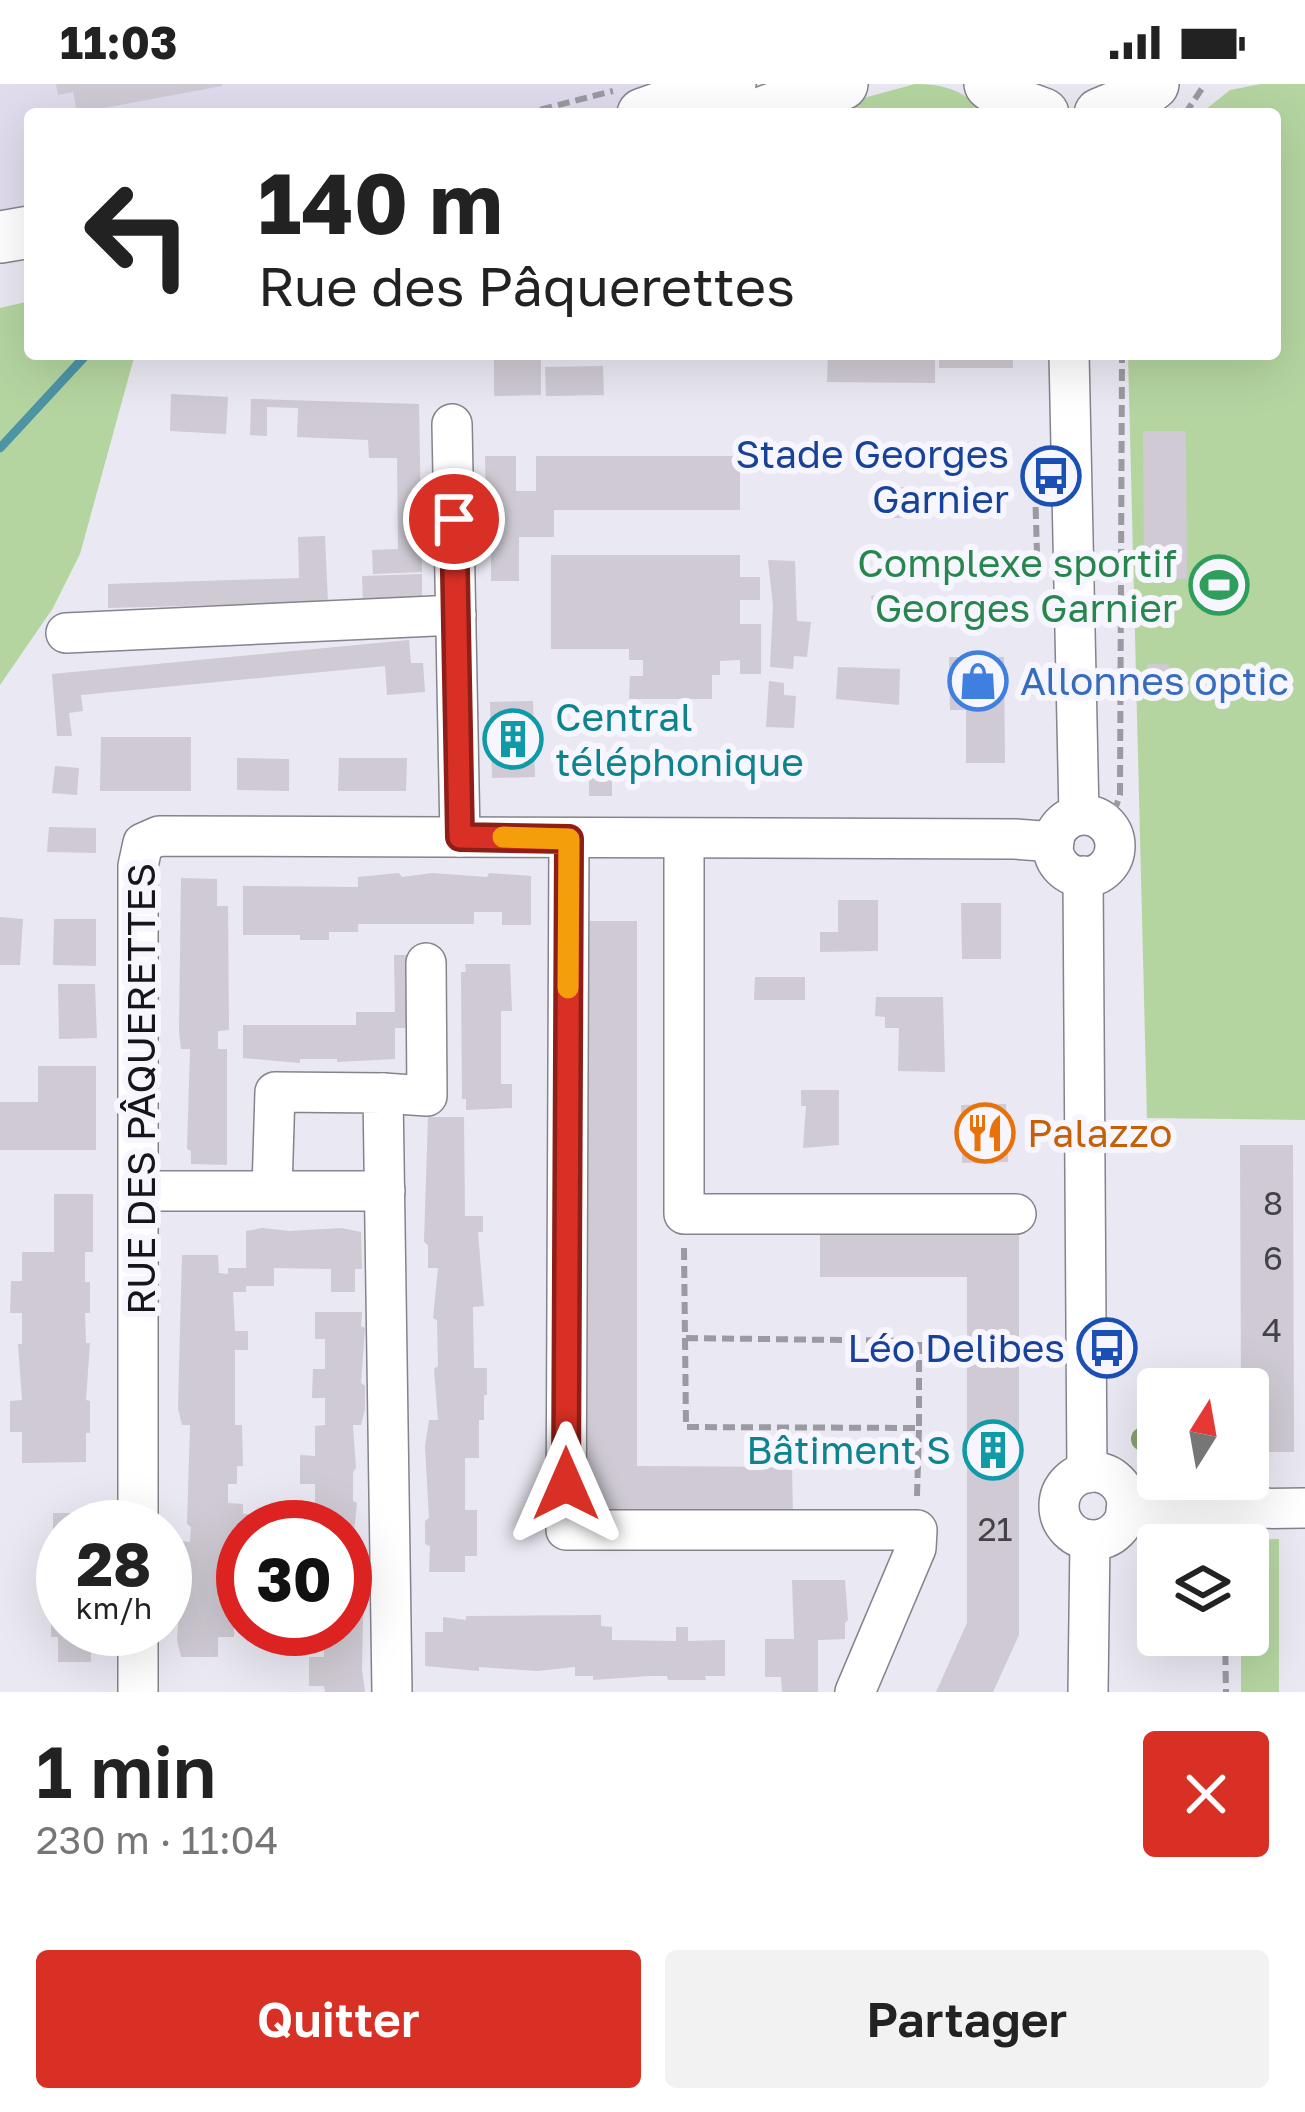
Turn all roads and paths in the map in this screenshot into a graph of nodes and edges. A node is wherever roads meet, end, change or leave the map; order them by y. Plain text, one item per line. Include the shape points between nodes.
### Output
1 (730, 84) edge
2 (842, 84) edge
3 (1153, 84) edge
4 (628, 102) edge
5 (576, 108) edge
6 (776, 108) edge
7 (1116, 108) edge
8 (1069, 360) edge
9 (1122, 360) edge
10 (452, 424) dead end
11 (456, 615) junction
12 (66, 633) dead end
13 (1080, 828) junction
14 (460, 837) junction
15 (569, 839) junction
16 (684, 839) junction
17 (1083, 876) junction
18 (426, 963) dead end
19 (383, 1093) junction
20 (272, 1189) junction
21 (139, 1191) junction
22 (385, 1191) junction
23 (684, 1214) junction
24 (1016, 1214) dead end
25 (685, 1338) junction
26 (919, 1428) junction
27 (1087, 1473) junction
28 (139, 1500) edge
29 (1305, 1508) edge
30 (1126, 1510) junction
31 (916, 1530) junction
32 (1090, 1540) junction
33 (138, 1656) edge
34 (1226, 1656) edge
35 (138, 1692) edge
36 (392, 1692) edge
37 (855, 1692) edge
38 (1088, 1692) edge
39 (1226, 1692) edge

1 - 4 main road
2 - 6 main road
3 - 7 main road
4 - 5 path
8 - 13 street
9 - 13 path via 1120,795
10 - 11 street
11 - 12 street
11 - 14 street
13 - 16 street, RUE DES PÂQUERETTES via 1015,838
13 - 17 street via 1061,866
13 - 17 street via 1115,846 1100,872
14 - 15 street, RUE DES PÂQUERETTES
14 - 21 street, RUE DES PÂQUERETTES via 159,836 143,843
15 - 16 street, RUE DES PÂQUERETTES
15 - 31 street via 566,1530
16 - 23 street
17 - 27 street
18 - 19 street via 427,1096
19 - 20 street via 275,1092
19 - 22 street
20 - 21 street
20 - 22 street
21 - 28 street, RUE DES PÂQUERETTES
22 - 36 street
23 - 24 street
23 - 25 path
25 - 26 path via 686,1426
25 - 26 path via 919,1341
26 - 31 path
27 - 30 street via 1118,1484
27 - 32 street via 1067,1484 1058,1505 1065,1527
29 - 30 street
30 - 32 street via 1110,1536
31 - 37 street via 916,1548
32 - 38 street
33 - 35 street
34 - 39 path

